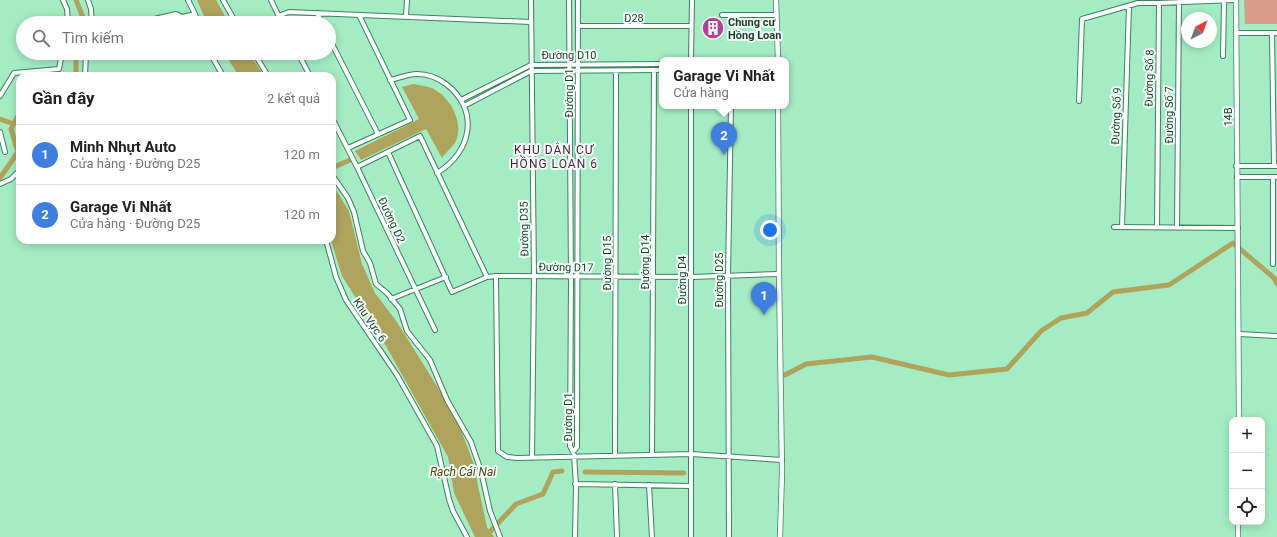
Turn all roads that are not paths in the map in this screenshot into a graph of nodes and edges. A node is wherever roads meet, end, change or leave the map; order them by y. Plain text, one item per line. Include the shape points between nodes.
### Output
1 (63, 0) edge
2 (88, 0) edge
3 (188, 0) edge
4 (223, 0) edge
5 (271, 0) edge
6 (407, 0) edge
7 (530, 0) edge
8 (569, 0) edge
9 (578, 0) edge
10 (692, 0) edge
11 (776, 0) edge
12 (1224, 0) edge
13 (1235, 0) edge
14 (1179, 2) junction
15 (1159, 3) junction
16 (1129, 6) junction
17 (317, 13) junction
18 (195, 14) joint
19 (359, 14) junction
20 (722, 15) dead end
21 (776, 15) junction
22 (68, 16) edge
23 (92, 16) edge
24 (167, 16) edge
25 (180, 16) edge
26 (186, 16) edge
27 (232, 16) edge
28 (278, 16) edge
29 (280, 16) edge
30 (318, 16) edge
31 (406, 16) junction
32 (530, 22) junction
33 (578, 26) junction
34 (691, 26) junction
35 (1237, 33) junction
36 (1275, 33) edge
37 (777, 36) junction
38 (732, 37) dead end
39 (336, 52) edge
40 (1223, 56) dead end
41 (691, 57) edge
42 (778, 57) edge
43 (61, 60) edge
44 (86, 60) edge
45 (214, 60) edge
46 (258, 60) edge
47 (302, 60) edge
48 (531, 64) junction
49 (569, 64) junction
50 (578, 64) junction
51 (659, 64) edge
52 (569, 70) junction
53 (578, 70) junction
54 (616, 70) junction
55 (654, 70) junction
56 (659, 70) edge
57 (531, 71) junction
58 (26, 72) edge
59 (85, 72) edge
60 (221, 72) edge
61 (266, 72) edge
62 (308, 72) edge
63 (16, 73) edge
64 (390, 80) junction
65 (0, 96) edge
66 (461, 100) junction
67 (1079, 101) dead end
68 (464, 106) junction
69 (691, 109) edge
70 (731, 109) edge
71 (778, 109) edge
72 (336, 126) edge
73 (0, 132) edge
74 (378, 134) junction
75 (348, 148) junction
76 (5, 152) dead end
77 (388, 152) junction
78 (1236, 166) junction
79 (1276, 166) edge
80 (357, 167) junction
81 (437, 172) junction
82 (16, 174) edge
83 (1237, 177) junction
84 (1275, 177) edge
85 (336, 181) edge
86 (0, 184) edge
87 (1114, 227) dead end
88 (1122, 227) junction
89 (1156, 227) junction
90 (1177, 227) junction
91 (1238, 228) junction
92 (327, 244) edge
93 (1273, 264) dead end
94 (779, 274) junction
95 (728, 275) junction
96 (496, 276) junction
97 (534, 276) junction
98 (446, 277) junction
99 (488, 277) junction
100 (578, 277) junction
101 (616, 277) junction
102 (654, 277) junction
103 (691, 277) junction
104 (571, 278) junction
105 (415, 290) junction
106 (391, 299) junction
107 (435, 330) dead end
108 (1239, 334) junction
109 (1277, 336) edge
110 (1239, 417) edge
111 (574, 454) junction
112 (691, 454) junction
113 (615, 455) junction
114 (652, 455) junction
115 (730, 455) junction
116 (532, 458) junction
117 (782, 460) junction
118 (576, 484) junction
119 (615, 484) junction
120 (649, 485) junction
121 (691, 486) junction
122 (1238, 525) edge
123 (499, 536) edge
124 (467, 537) edge
125 (575, 537) edge
126 (617, 537) edge
127 (652, 537) edge
128 (691, 537) edge
129 (729, 537) edge
130 (780, 537) edge
131 (1238, 537) edge

1 - 22 street
2 - 23 street
3 - 18 street
4 - 27 street
5 - 28 street
6 - 31 street
7 - 32 street, Đường D35
8 - 49 street, Đường D1
9 - 33 street, Đường D1
10 - 34 street
11 - 21 street
12 - 13 street
12 - 14 street
12 - 40 street
13 - 35 street, 14B
14 - 15 street
14 - 90 street, Đường Số 7
15 - 16 street
15 - 89 street, Đường Số 8
16 - 67 street via 1082,19
16 - 88 street, Đường Số 9
17 - 19 street
17 - 29 street via 289,12
17 - 30 street
18 - 26 street
19 - 31 street
19 - 64 street
20 - 21 street
21 - 37 street
24 - 25 street
31 - 32 street
32 - 48 street, Đường D35
33 - 34 street, D28
33 - 50 street, Đường D1
34 - 41 street
35 - 36 street
35 - 78 street, 14B
36 - 79 street
37 - 38 street
37 - 42 street
39 - 74 street
43 - 58 street via 60,69
44 - 59 street
45 - 60 street
46 - 61 street
47 - 62 street
48 - 49 street, Đường D10
48 - 57 street, Đường D35
48 - 66 street, Đường D10
49 - 50 street, Đường D10
49 - 52 street, Đường D1
50 - 51 street, Đường D10
50 - 53 street, Đường D1
52 - 53 street, Đường D10
52 - 57 street, Đường D10
52 - 104 street, Đường D1
53 - 54 street, Đường D10
53 - 100 street, Đường D1
54 - 55 street, Đường D10
54 - 101 street, Đường D15
55 - 56 street, Đường D10
55 - 102 street, Đường D14
57 - 68 street, Đường D10
57 - 97 street, Đường D35
63 - 65 street
64 - 66 street via 417,74 431,76 452,90
64 - 74 street via 410,120
66 - 68 street
68 - 81 street via 468,126 466,138 454,160
69 - 103 street, Đường D4
70 - 95 street, Đường D25
71 - 94 street
72 - 75 street, Đường D2
73 - 76 street
74 - 75 street
75 - 80 street, Đường D2
77 - 80 street
77 - 81 street via 420,136
77 - 98 street
78 - 79 street
78 - 83 street, 14B
80 - 105 street, Đường D2
81 - 99 street
82 - 86 street
83 - 84 street
83 - 91 street, 14B
84 - 93 street
85 - 106 street via 354,212 363,250 376,284
87 - 88 street
88 - 89 street
89 - 90 street
90 - 91 street
91 - 108 street, 14B
92 - 124 street, Khu Vực 6 via 336,277 346,300 397,375 437,446 449,499
94 - 95 street, Đường D17
94 - 117 street
95 - 103 street, Đường D17
95 - 115 street, Đường D25
96 - 97 street, Đường D17
96 - 99 street, Đường D17
96 - 116 street via 498,451 507,457
97 - 104 street, Đường D17
97 - 116 street, Đường D35
98 - 99 street, Đường D17 via 452,292
98 - 105 street
100 - 101 street, Đường D17
100 - 104 street, Đường D17
100 - 111 street, Đường D1 via 577,447
101 - 102 street, Đường D17
101 - 113 street, Đường D15
102 - 103 street, Đường D17
102 - 114 street, Đường D14
103 - 112 street, Đường D4
104 - 111 street, Đường D1 via 570,446
105 - 106 street
105 - 107 street, Đường D2
106 - 123 street via 400,310 412,340 421,347 430,360 447,400 471,442
108 - 109 street
108 - 110 street, 14B
111 - 113 street
111 - 116 street
111 - 118 street
112 - 114 street
112 - 115 street
112 - 121 street, Đường D4
113 - 114 street
115 - 117 street
115 - 129 street, Đường D25
117 - 130 street
118 - 119 street
118 - 125 street
119 - 120 street
119 - 126 street
120 - 121 street
120 - 127 street
121 - 128 street, Đường D4
122 - 131 street

